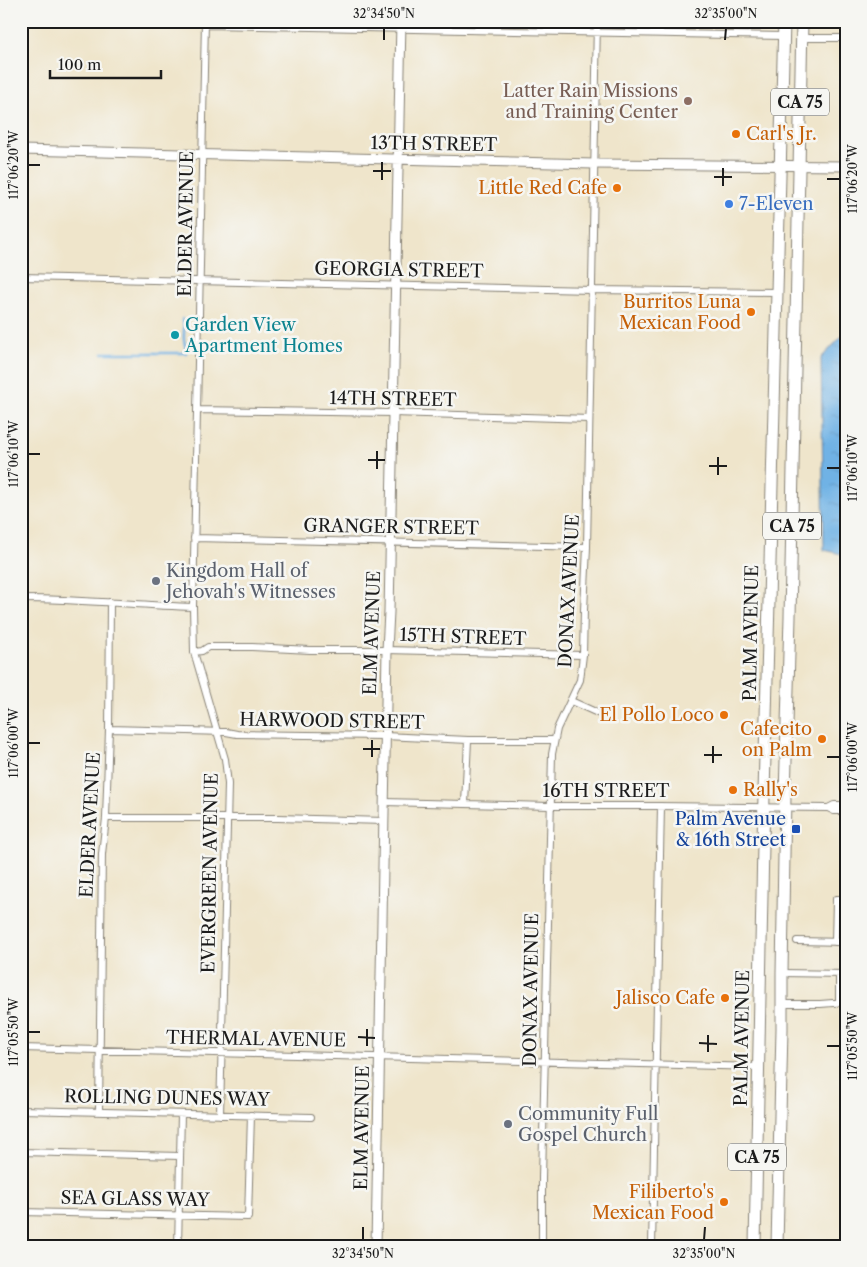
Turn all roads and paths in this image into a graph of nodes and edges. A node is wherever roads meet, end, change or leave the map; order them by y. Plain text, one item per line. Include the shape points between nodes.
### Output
1 (597, 21) edge
2 (784, 21) edge
3 (802, 21) edge
4 (205, 23) edge
5 (401, 25) edge
6 (596, 33) junction
7 (784, 36) junction
8 (802, 38) junction
9 (846, 38) edge
10 (21, 150) edge
11 (202, 155) junction
12 (398, 160) junction
13 (594, 164) junction
14 (780, 166) junction
15 (799, 166) junction
16 (846, 166) edge
17 (21, 278) edge
18 (200, 281) junction
19 (396, 285) junction
20 (592, 290) junction
21 (777, 292) junction
22 (197, 410) junction
23 (393, 413) junction
24 (589, 419) junction
25 (194, 538) junction
26 (390, 541) junction
27 (587, 546) junction
28 (21, 599) edge
29 (110, 602) junction
30 (192, 607) junction
31 (387, 650) junction
32 (194, 652) junction
33 (583, 655) junction
34 (570, 701) junction
35 (602, 716) dead end
36 (110, 729) junction
37 (218, 732) junction
38 (385, 736) junction
39 (468, 740) junction
40 (554, 740) junction
41 (384, 802) junction
42 (465, 804) junction
43 (846, 805) edge
44 (550, 806) junction
45 (661, 806) junction
46 (764, 807) junction
47 (785, 807) junction
48 (828, 808) junction
49 (846, 811) edge
50 (106, 818) junction
51 (227, 819) junction
52 (384, 821) junction
53 (846, 899) edge
54 (797, 941) dead end
55 (835, 942) junction
56 (846, 942) edge
57 (782, 973) junction
58 (842, 974) edge
59 (843, 1002) edge
60 (782, 1004) junction
61 (21, 1048) edge
62 (99, 1050) junction
63 (222, 1053) junction
64 (379, 1058) junction
65 (545, 1062) junction
66 (656, 1065) junction
67 (759, 1067) junction
68 (21, 1110) edge
69 (99, 1112) junction
70 (181, 1114) junction
71 (220, 1115) junction
72 (251, 1115) junction
73 (311, 1117) dead end
74 (21, 1152) edge
75 (180, 1156) junction
76 (21, 1212) edge
77 (179, 1215) junction
78 (178, 1246) edge
79 (376, 1246) edge
80 (542, 1246) edge
81 (652, 1246) edge
82 (755, 1246) edge
83 (777, 1246) edge

1 - 6 street, DONAX AVENUE
2 - 7 highway, PALM AVENUE / CA 75
3 - 8 highway, CA 75
4 - 5 street
4 - 11 street, ELDER AVENUE
5 - 6 street
5 - 12 street, ELM AVENUE
6 - 7 street
6 - 13 street, DONAX AVENUE
7 - 14 highway, PALM AVENUE / CA 75
8 - 9 street
8 - 15 highway, CA 75
10 - 11 street, 13TH STREET
11 - 12 street, 13TH STREET
11 - 18 street, ELDER AVENUE
12 - 13 street, 13TH STREET
12 - 19 street, ELM AVENUE
13 - 14 street, 13TH STREET
13 - 20 street, DONAX AVENUE
14 - 15 street, 13TH STREET
14 - 21 highway, PALM AVENUE / CA 75
15 - 16 street, 13TH STREET
15 - 47 highway, CA 75
17 - 18 street, GEORGIA STREET
18 - 19 street, GEORGIA STREET
18 - 22 street, ELDER AVENUE
19 - 20 street, GEORGIA STREET
19 - 23 street, ELM AVENUE
20 - 21 street, GEORGIA STREET
20 - 24 street, DONAX AVENUE
21 - 46 highway, PALM AVENUE / CA 75
22 - 23 street, 14TH STREET
22 - 25 street, ELDER AVENUE
23 - 24 street, 14TH STREET
23 - 26 street, ELM AVENUE
24 - 27 street, DONAX AVENUE
25 - 26 street, GRANGER STREET
25 - 30 street, ELDER AVENUE
26 - 27 street, GRANGER STREET
26 - 31 street, ELM AVENUE
27 - 33 street, DONAX AVENUE
28 - 29 street
29 - 30 street
29 - 36 street, ELDER AVENUE
30 - 32 street, EVERGREEN AVENUE
31 - 32 street, 15TH STREET via 252,646 208,647
31 - 33 street, 15TH STREET
31 - 38 street, ELM AVENUE
32 - 37 street, EVERGREEN AVENUE
33 - 34 street, DONAX AVENUE via 580,680
34 - 35 street
34 - 40 street, DONAX AVENUE
36 - 37 street, HARWOOD STREET
36 - 50 street, ELDER AVENUE
37 - 38 street, HARWOOD STREET
37 - 51 street, EVERGREEN AVENUE via 228,784
38 - 39 street, HARWOOD STREET
38 - 41 street, ELM AVENUE
39 - 40 street, HARWOOD STREET
39 - 42 street
40 - 44 street, DONAX AVENUE
41 - 42 street, 16TH STREET
41 - 52 street, ELM AVENUE
42 - 44 street, 16TH STREET
43 - 48 street, 16TH STREET
44 - 45 street, 16TH STREET
44 - 65 street, DONAX AVENUE
45 - 46 street, 16TH STREET
45 - 66 street
46 - 47 street, 16TH STREET
46 - 67 highway, PALM AVENUE / CA 75
47 - 48 street, 16TH STREET
47 - 57 highway, CA 75
48 - 49 street, 16TH STREET
50 - 51 street
50 - 62 street, ELDER AVENUE via 102,854
51 - 52 street
51 - 63 street, EVERGREEN AVENUE
52 - 64 street, ELM AVENUE
53 - 55 street via 836,899
54 - 55 street
55 - 56 street
57 - 58 street
57 - 60 highway, CA 75
58 - 59 street
59 - 60 street
60 - 83 highway, CA 75
61 - 62 street, THERMAL AVENUE
62 - 63 street, THERMAL AVENUE
62 - 69 street, ELDER AVENUE
63 - 64 street, THERMAL AVENUE
63 - 71 street, EVERGREEN AVENUE
64 - 65 street, THERMAL AVENUE
64 - 79 street, ELM AVENUE
65 - 66 street, THERMAL AVENUE
65 - 80 street, DONAX AVENUE
66 - 67 street, THERMAL AVENUE
66 - 81 street
67 - 82 highway, PALM AVENUE / CA 75
68 - 69 street, ROLLING DUNES WAY
69 - 70 street, ROLLING DUNES WAY
70 - 71 street, ROLLING DUNES WAY
70 - 75 street
71 - 72 street, ROLLING DUNES WAY
72 - 73 street, ROLLING DUNES WAY
72 - 77 street, SEA GLASS WAY via 248,1217
74 - 75 street
75 - 77 street
76 - 77 street, SEA GLASS WAY
77 - 78 street

